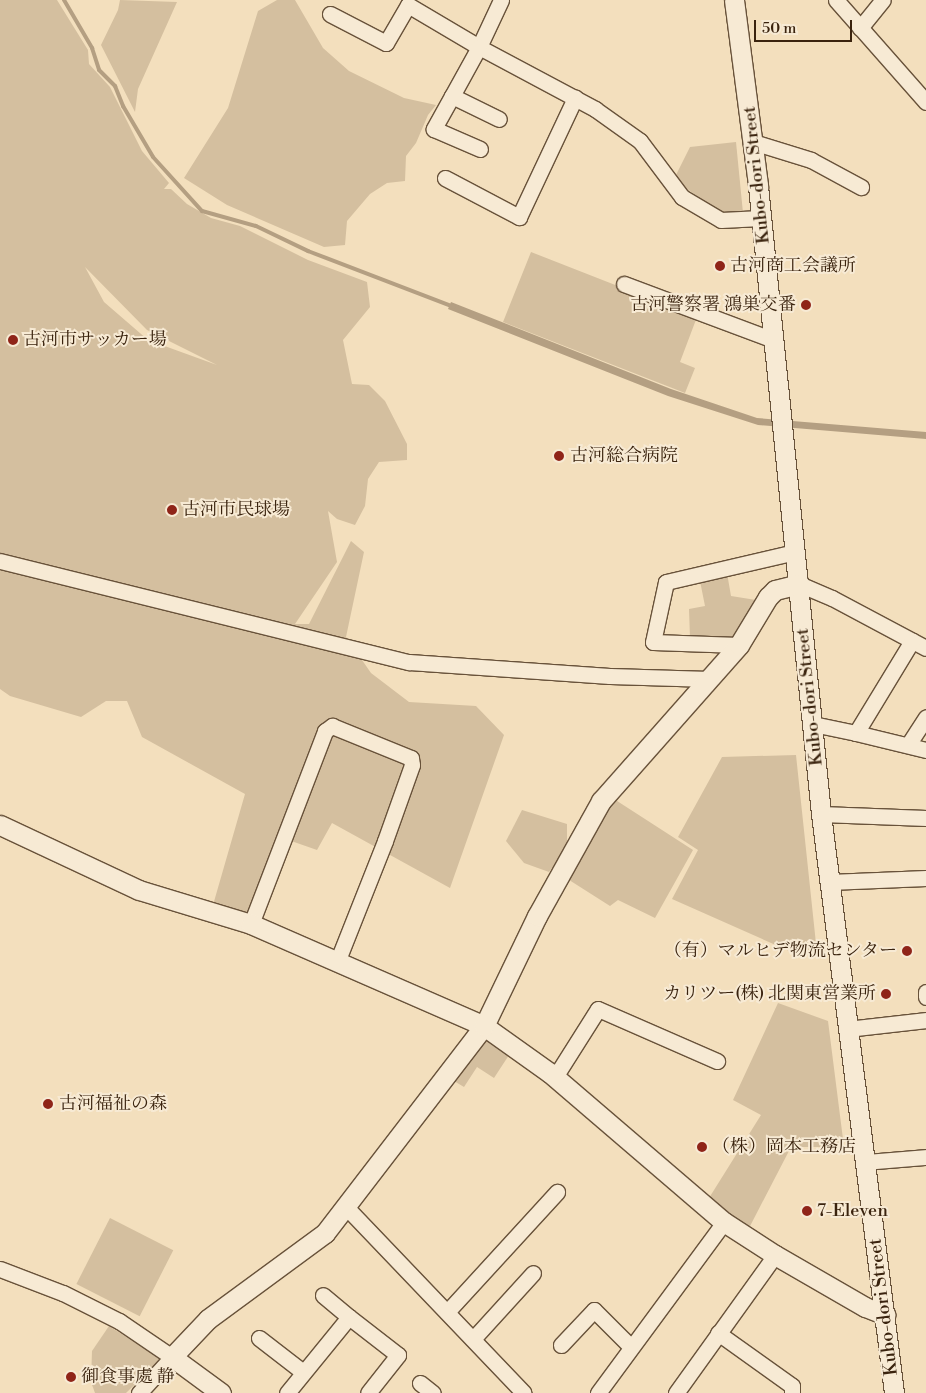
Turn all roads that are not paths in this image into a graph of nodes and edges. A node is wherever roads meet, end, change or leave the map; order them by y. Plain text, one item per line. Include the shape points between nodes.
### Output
1 (501, 0) edge
2 (734, 0) edge
3 (836, 0) edge
4 (883, 0) edge
5 (330, 14) dead end
6 (860, 28) junction
7 (479, 47) junction
8 (452, 96) junction
9 (575, 98) junction
10 (926, 102) edge
11 (499, 119) dead end
12 (753, 142) junction
13 (480, 149) dead end
14 (445, 178) dead end
15 (861, 187) dead end
16 (761, 218) junction
17 (624, 284) dead end
18 (774, 340) junction
19 (795, 552) junction
20 (0, 561) edge
21 (799, 584) junction
22 (919, 644) edge
23 (739, 645) junction
24 (710, 679) junction
25 (926, 717) edge
26 (813, 724) junction
27 (856, 733) junction
28 (908, 745) junction
29 (926, 750) edge
30 (821, 814) junction
31 (926, 818) edge
32 (0, 825) edge
33 (926, 878) edge
34 (829, 882) junction
35 (251, 924) junction
36 (338, 960) junction
37 (926, 992) edge
38 (926, 997) edge
39 (926, 1020) edge
40 (484, 1026) junction
41 (848, 1029) junction
42 (717, 1061) dead end
43 (555, 1077) junction
44 (926, 1157) edge
45 (865, 1162) junction
46 (557, 1192) dead end
47 (346, 1207) junction
48 (724, 1222) junction
49 (775, 1256) junction
50 (0, 1269) edge
51 (533, 1273) dead end
52 (323, 1295) dead end
53 (447, 1312) junction
54 (886, 1314) junction
55 (350, 1317) junction
56 (718, 1333) junction
57 (259, 1338) dead end
58 (473, 1338) junction
59 (561, 1345) dead end
60 (631, 1346) junction
61 (172, 1357) junction
62 (303, 1372) junction
63 (420, 1383) dead end
64 (139, 1393) edge
65 (221, 1393) edge
66 (286, 1393) edge
67 (368, 1393) edge
68 (433, 1393) edge
69 (524, 1393) edge
70 (598, 1393) edge
71 (676, 1393) edge
72 (792, 1393) edge
73 (894, 1393) edge

1 - 7 street
2 - 12 street, Kubo-dori Street
3 - 6 street
4 - 6 street
5 - 7 street via 386,43 408,5
6 - 10 street
7 - 8 street
7 - 9 street
8 - 11 street
8 - 13 street via 434,129
9 - 14 street via 519,217
9 - 16 street via 640,141 682,197 721,220
12 - 15 street via 811,160
12 - 16 street, Kubo-dori Street
16 - 18 street, Kubo-dori Street
17 - 18 street
18 - 19 street, Kubo-dori Street
19 - 21 street, Kubo-dori Street
19 - 23 street via 666,582 653,642
20 - 24 street via 409,662 610,676
21 - 22 street
21 - 23 street via 775,590
21 - 26 street, Kubo-dori Street
22 - 27 street
23 - 24 street
24 - 40 street via 601,801 537,916
25 - 28 street
26 - 27 street
26 - 30 street, Kubo-dori Street
27 - 28 street
28 - 29 street
30 - 31 street
30 - 34 street, Kubo-dori Street
32 - 35 street via 139,890
33 - 34 street
34 - 41 street, Kubo-dori Street
35 - 36 street
35 - 36 street via 325,731 332,726 411,758 412,765 385,841
36 - 40 street
37 - 38 street
39 - 41 street
40 - 43 street
40 - 47 street
41 - 45 street, Kubo-dori Street
42 - 43 street via 598,1009
43 - 48 street
44 - 45 street
45 - 54 street, Kubo-dori Street
46 - 53 street
47 - 53 street
47 - 61 street via 325,1233 208,1319
48 - 49 street
48 - 60 street
49 - 54 street via 865,1307
49 - 56 street
50 - 61 street via 63,1293 119,1321
51 - 58 street
52 - 55 street
53 - 58 street
54 - 73 street, Kubo-dori Street
55 - 62 street
55 - 67 street via 398,1355
56 - 71 street
56 - 72 street via 792,1386
57 - 62 street
58 - 69 street
59 - 60 street via 594,1310
60 - 70 street
61 - 64 street
61 - 65 street
62 - 66 street
63 - 68 street

